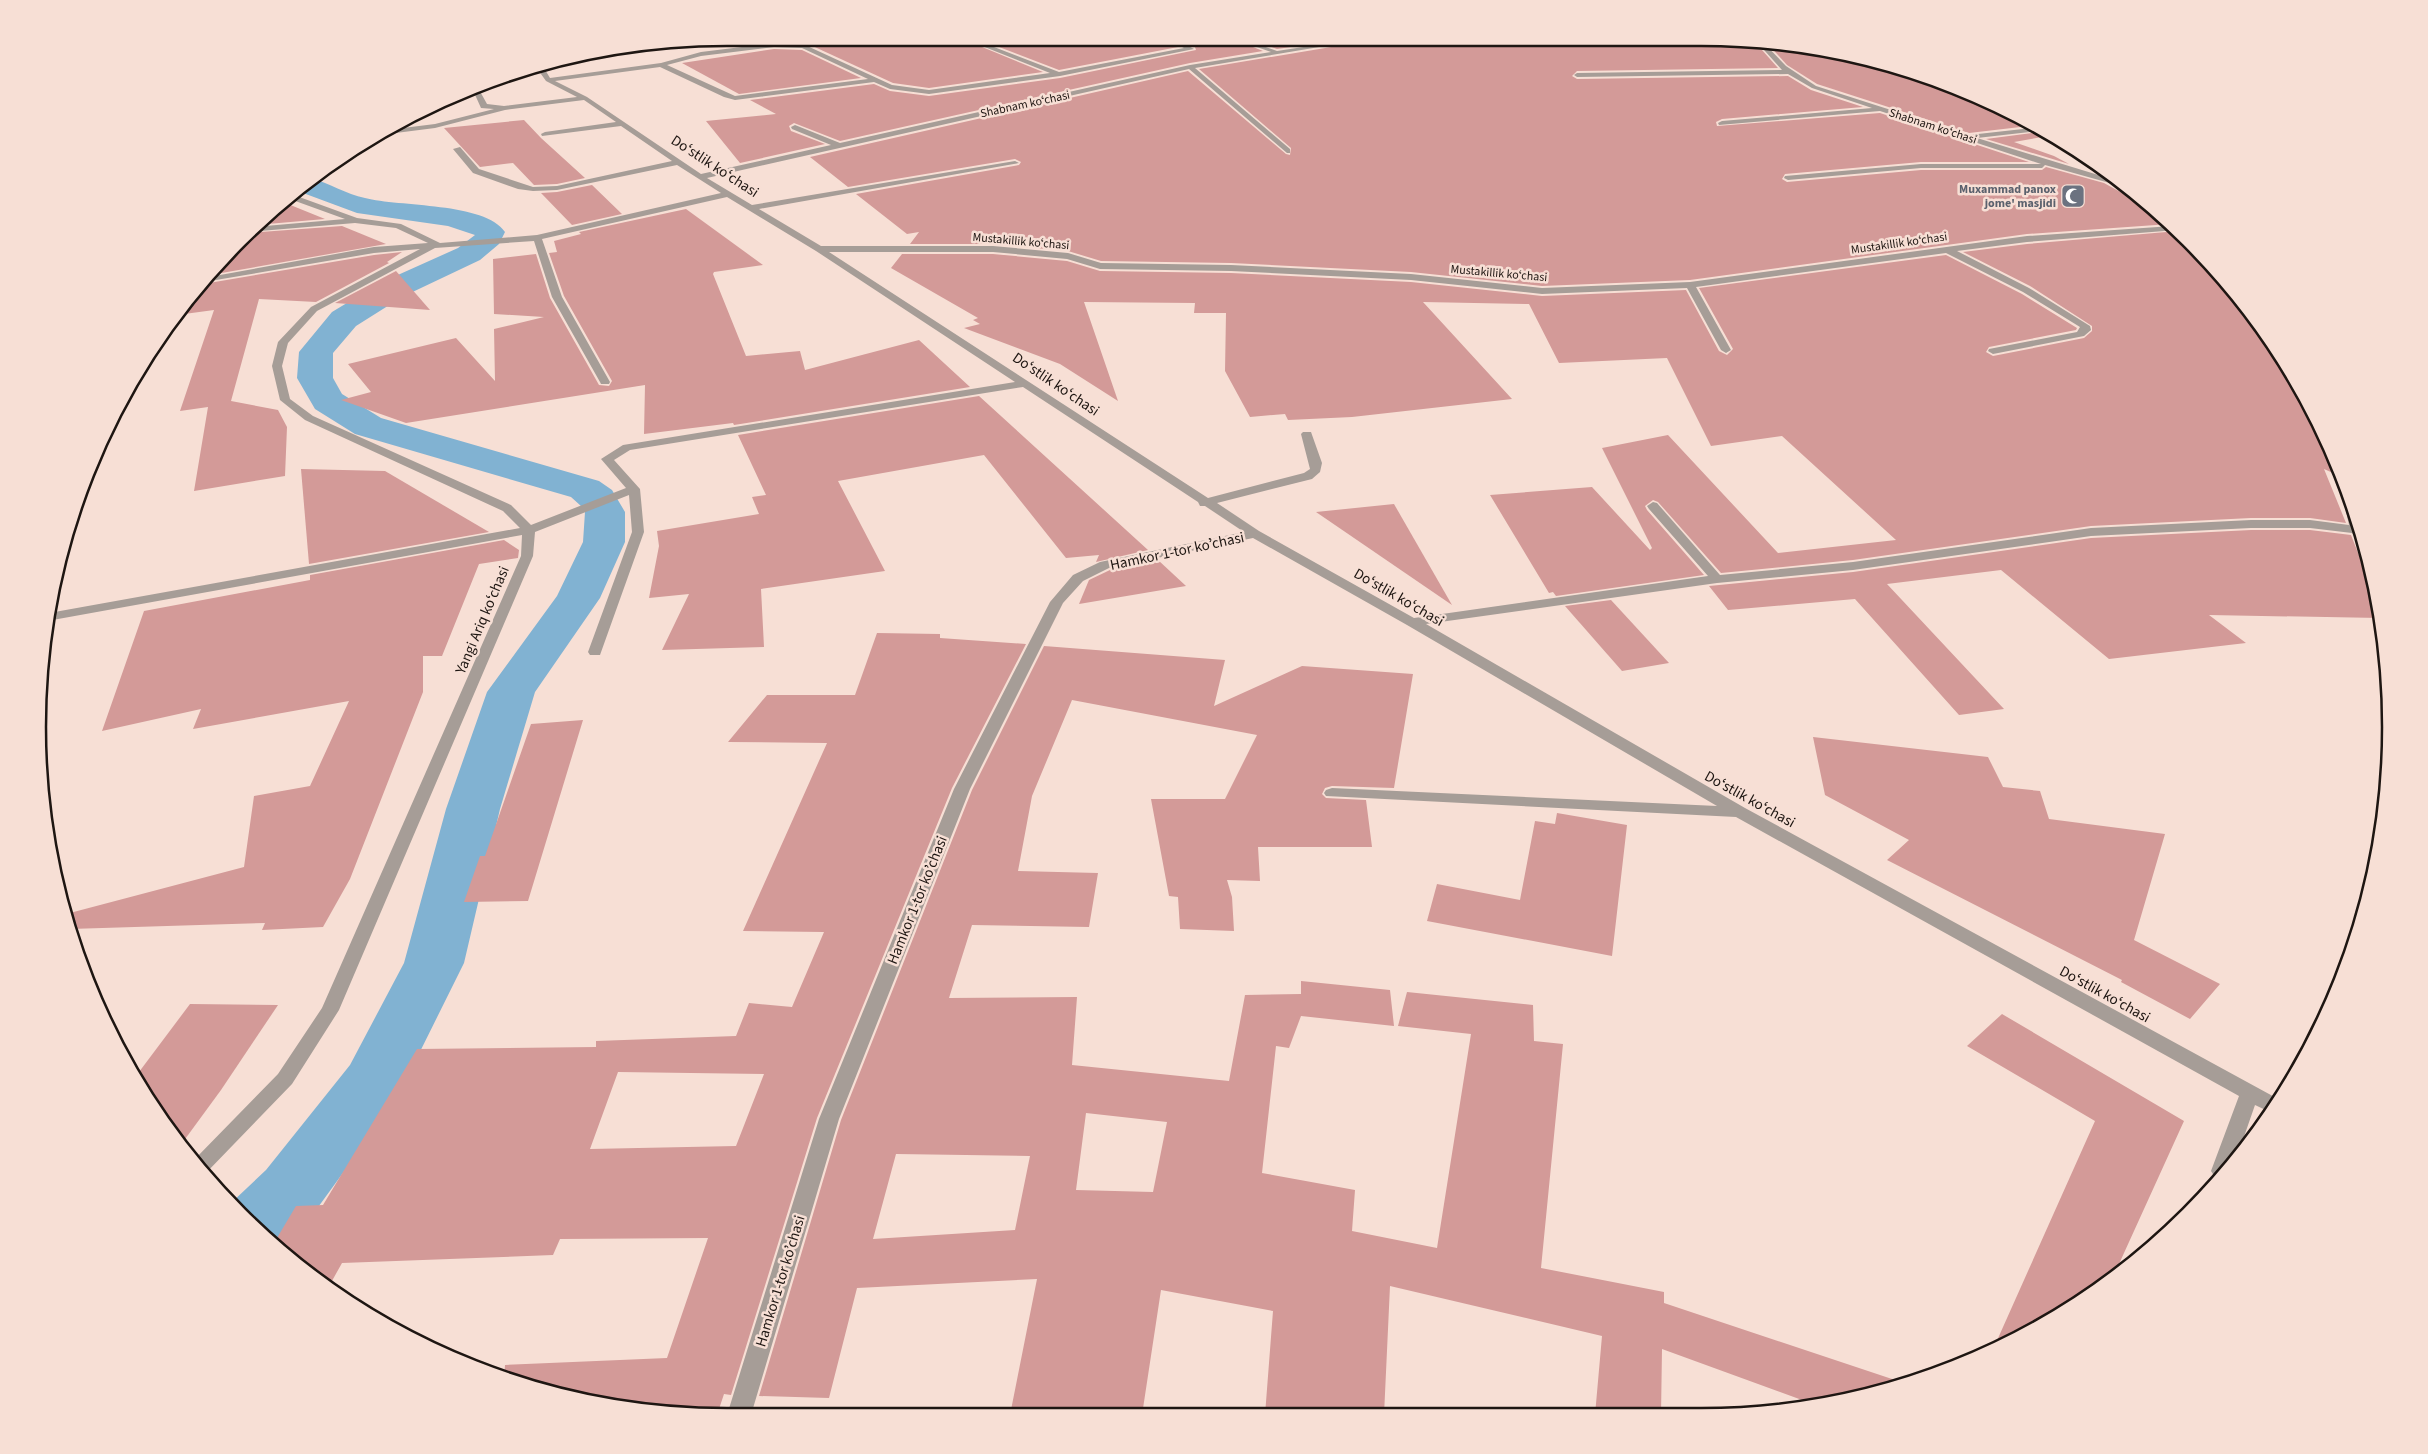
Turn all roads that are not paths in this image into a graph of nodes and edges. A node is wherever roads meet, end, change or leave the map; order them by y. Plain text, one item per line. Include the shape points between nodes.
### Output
1 (778, 46) edge
2 (803, 46) edge
3 (986, 46) edge
4 (1184, 46) edge
5 (1259, 46) edge
6 (1318, 46) edge
7 (1764, 50) edge
8 (1278, 52) junction
9 (661, 65) junction
10 (1190, 67) junction
11 (543, 72) edge
12 (1788, 72) junction
13 (1060, 74) junction
14 (1577, 75) dead end
15 (548, 80) junction
16 (876, 80) junction
17 (478, 93) edge
18 (585, 98) junction
19 (504, 108) junction
20 (1881, 109) junction
21 (1722, 123) dead end
22 (621, 124) junction
23 (795, 127) dead end
24 (398, 131) edge
25 (2029, 131) edge
26 (545, 134) dead end
27 (1965, 137) junction
28 (837, 145) junction
29 (457, 150) dead end
30 (1287, 150) dead end
31 (679, 162) junction
32 (1015, 163) dead end
33 (2053, 165) junction
34 (700, 177) junction
35 (1788, 178) dead end
36 (2104, 179) edge
37 (728, 194) junction
38 (298, 199) edge
39 (750, 208) junction
40 (356, 220) junction
41 (264, 229) edge
42 (2164, 229) edge
43 (537, 238) junction
44 (436, 244) junction
45 (819, 250) junction
46 (1946, 250) junction
47 (215, 278) edge
48 (1690, 285) junction
49 (1726, 350) dead end
50 (1993, 350) dead end
51 (605, 382) dead end
52 (1026, 383) junction
53 (1307, 434) dead end
54 (634, 489) junction
55 (1204, 503) junction
56 (1654, 506) dead end
57 (529, 530) junction
58 (2354, 533) edge
59 (1255, 534) junction
60 (1717, 579) junction
61 (55, 617) edge
62 (1412, 622) junction
63 (595, 652) dead end
64 (1332, 794) dead end
65 (1739, 812) junction
66 (2250, 1092) junction
67 (2268, 1103) edge
68 (2224, 1162) edge
69 (204, 1163) edge
70 (741, 1408) edge

1 - 9 street via 701,54
2 - 16 street
3 - 13 street
4 - 13 street via 1191,49
5 - 8 street
6 - 8 street, Shabnam koʻchasi
7 - 12 street, Shabnam koʻchasi
8 - 10 street, Shabnam koʻchasi
9 - 15 street
9 - 16 street via 735,98
10 - 28 street, Shabnam koʻchasi
10 - 30 street
11 - 15 street
12 - 14 street
12 - 20 street, Shabnam koʻchasi via 1814,87
13 - 16 street via 929,92 898,89
15 - 18 street, Doʻstlik koʻchasi
17 - 19 street via 484,106
18 - 19 street
18 - 22 street, Doʻstlik koʻchasi
19 - 24 street via 435,126
20 - 21 street
20 - 27 street, Shabnam koʻchasi
22 - 26 street
22 - 31 street, Doʻstlik koʻchasi
23 - 28 street
25 - 27 street
27 - 33 street, Shabnam koʻchasi
28 - 34 street, Shabnam koʻchasi
29 - 31 street via 476,171 534,189 557,188
31 - 34 street, Doʻstlik koʻchasi
32 - 39 street
33 - 35 street via 1921,166
33 - 36 street, Shabnam koʻchasi
34 - 37 street, Doʻstlik koʻchasi
37 - 39 street, Doʻstlik koʻchasi
37 - 43 street
38 - 40 street
39 - 45 street, Doʻstlik koʻchasi
40 - 41 street
40 - 44 street via 398,226
42 - 46 street, Mustakillik koʻchasi via 2026,239
43 - 44 street via 512,242
43 - 51 street via 557,297
44 - 47 street via 375,250
44 - 57 street via 314,309 294,329 283,342 277,366 285,400 308,418 507,508
45 - 48 street, Mustakillik koʻchasi via 994,249 1068,256 1100,266 1411,276 1542,291
45 - 52 street, Doʻstlik koʻchasi
46 - 48 street, Mustakillik koʻchasi
46 - 50 street via 2078,319 2086,330 2080,334
48 - 49 street
52 - 54 street via 627,447 607,459
52 - 55 street, Doʻstlik koʻchasi
53 - 55 street via 1316,463 1316,470 1308,476
54 - 57 street
54 - 63 street via 638,532
55 - 59 street, Doʻstlik koʻchasi
56 - 60 street
57 - 61 street
57 - 69 street, Yangi Ariq koʻchasi via 528,556 330,1010 285,1079
58 - 60 street via 2310,524 2091,532 1853,566
59 - 62 street, Doʻstlik koʻchasi
59 - 70 street, Hamkor 1-tor koʼchasi via 1105,565 1078,578 1057,602 962,789 829,1119
60 - 62 street
62 - 65 street, Doʻstlik koʻchasi
64 - 65 street
65 - 66 street, Doʻstlik koʻchasi
66 - 67 street, Doʻstlik koʻchasi
66 - 68 street

